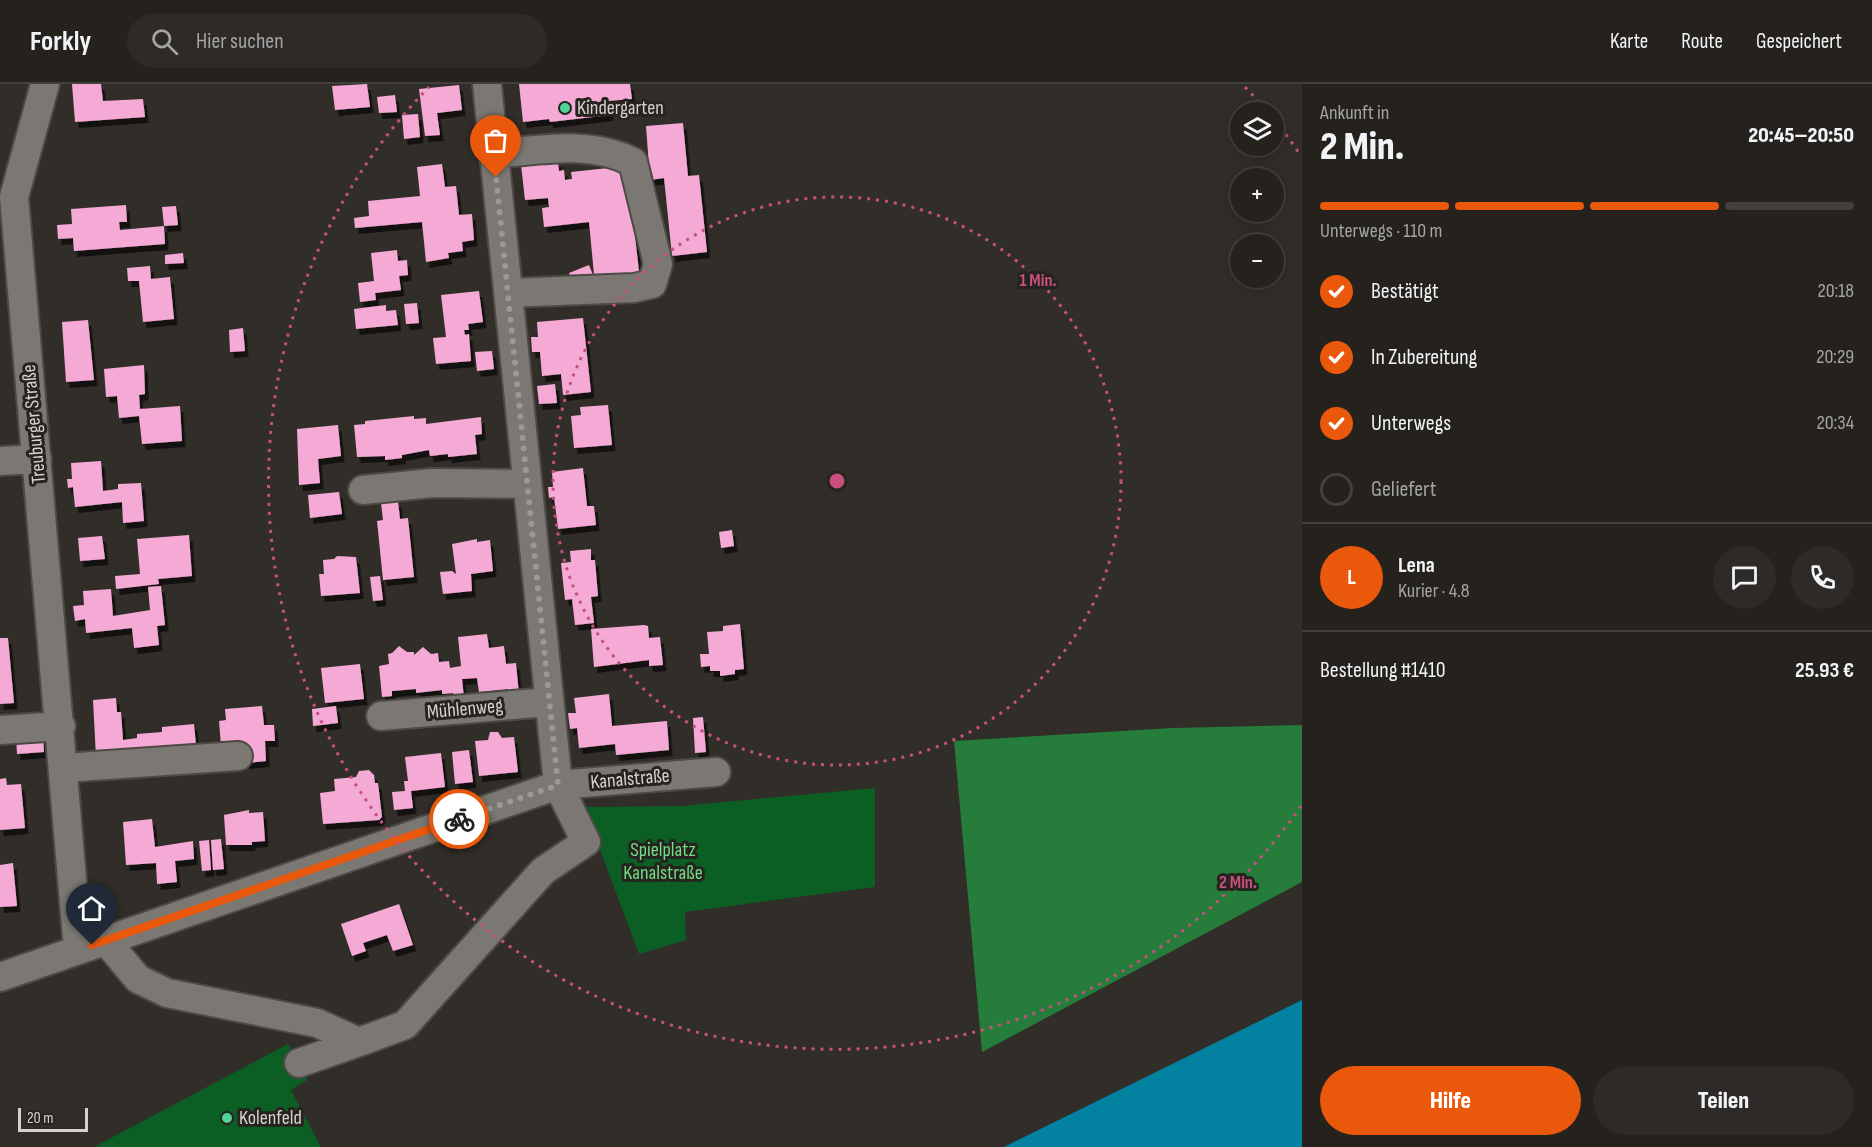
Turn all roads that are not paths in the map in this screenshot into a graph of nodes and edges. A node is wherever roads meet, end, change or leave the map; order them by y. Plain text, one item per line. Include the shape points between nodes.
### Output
1 (45, 84) edge
2 (487, 84) edge
3 (494, 154) junction
4 (8, 219) edge
5 (509, 293) junction
6 (37, 459) junction
7 (0, 461) edge
8 (527, 484) junction
9 (363, 490) dead end
10 (548, 702) junction
11 (381, 716) dead end
12 (61, 726) junction
13 (0, 730) edge
14 (238, 756) dead end
15 (64, 768) junction
16 (716, 772) dead end
17 (558, 785) junction
18 (106, 941) junction
19 (78, 950) junction
20 (0, 977) edge
21 (359, 1042) junction
22 (298, 1063) dead end

1 - 4 street, Treuburger Straße
2 - 3 street
3 - 5 street
3 - 5 street via 570,147 615,153 633,162 658,264 652,284 634,288
4 - 6 street, Treuburger Straße
5 - 8 street
6 - 7 street
6 - 12 street, Treuburger Straße
8 - 9 street via 432,483
8 - 10 street
10 - 11 street, Mühlenweg
10 - 17 street
12 - 13 street
12 - 15 street, Treuburger Straße
14 - 15 street
15 - 19 street, Treuburger Straße
16 - 17 street, Kanalstraße
17 - 18 street, Kanalstraße
17 - 21 street via 586,842 543,871 405,1025
18 - 19 street, Kanalstraße
18 - 21 street via 138,979 167,993 317,1023
19 - 20 street, Kanalstraße
21 - 22 street

